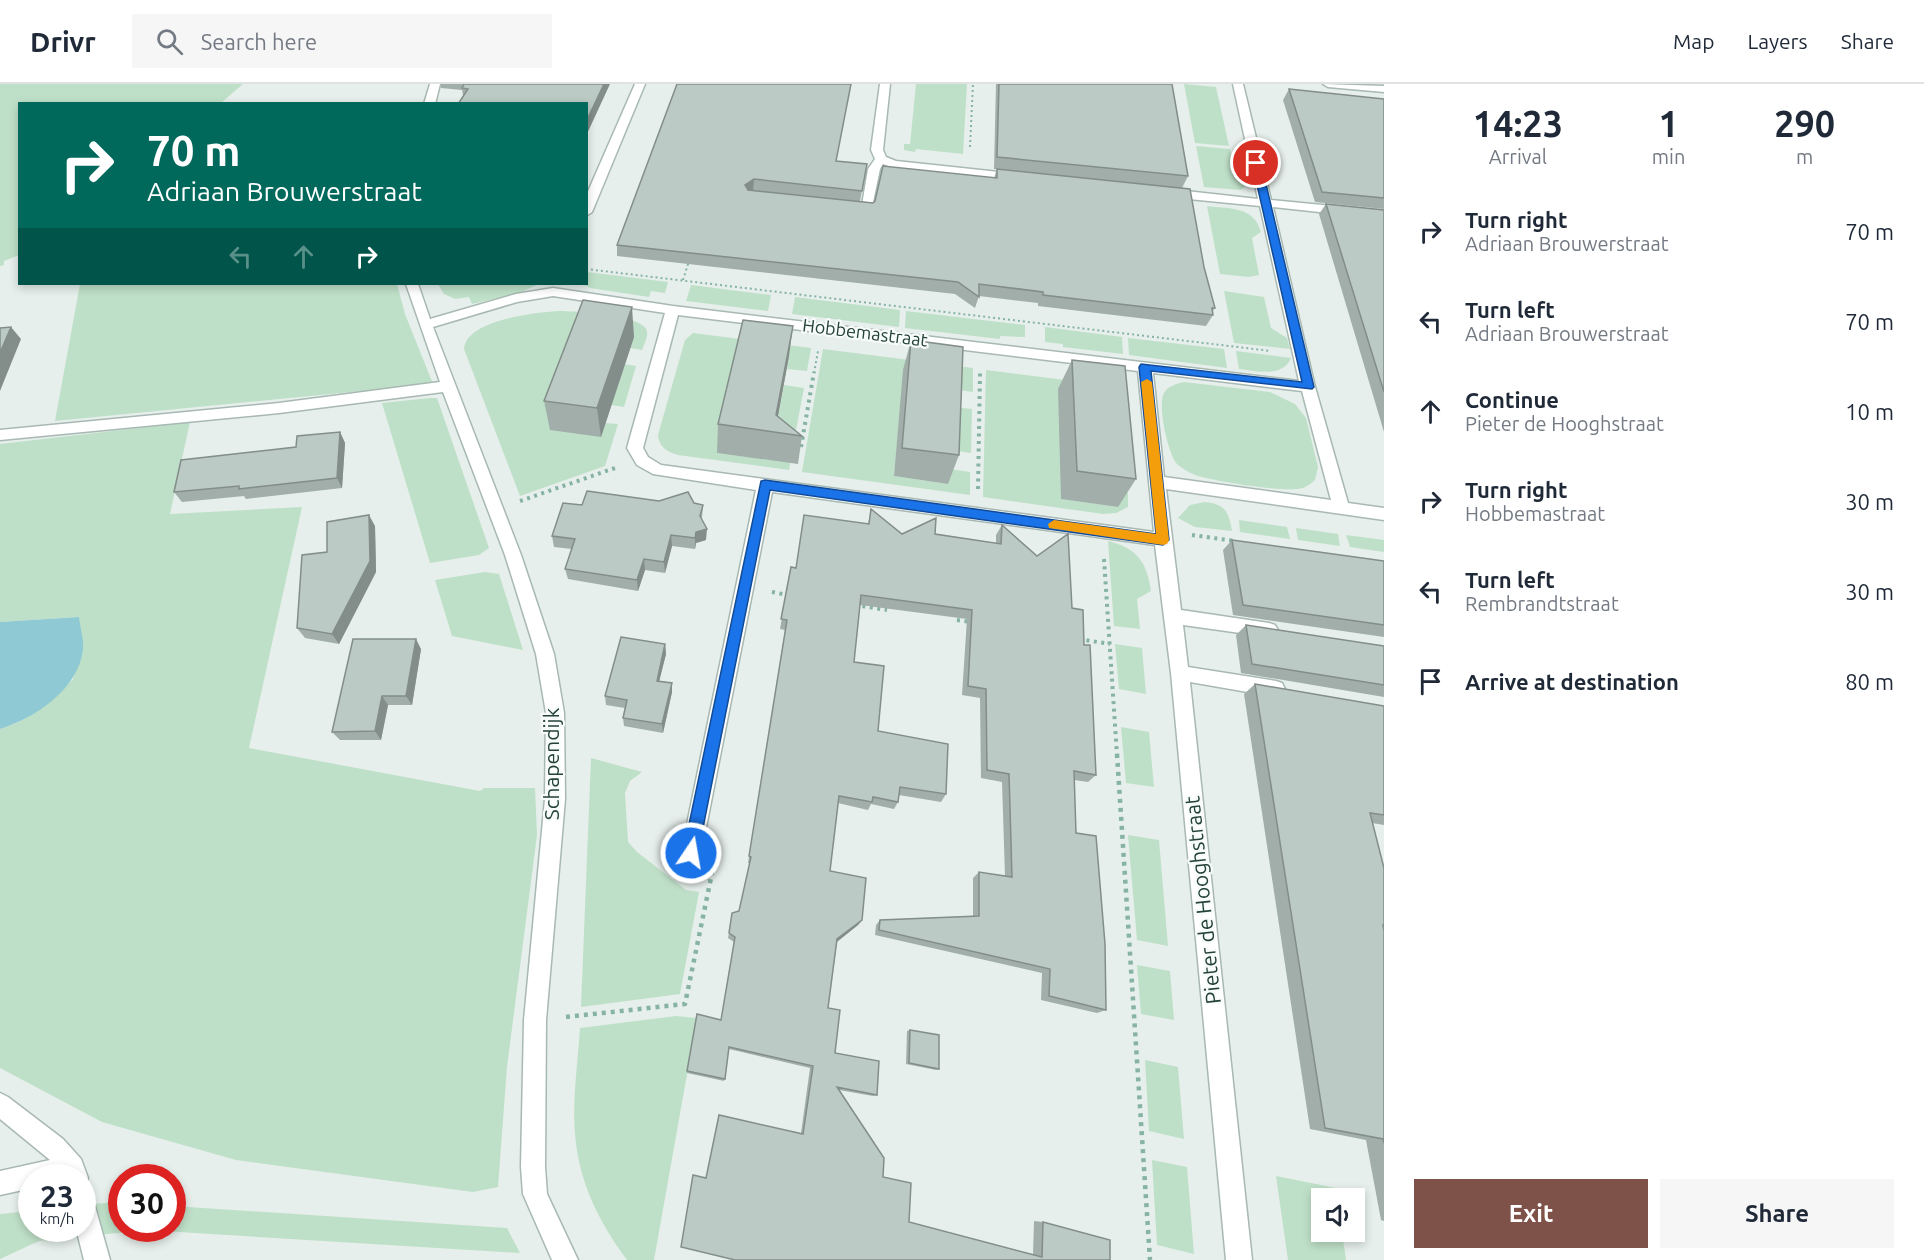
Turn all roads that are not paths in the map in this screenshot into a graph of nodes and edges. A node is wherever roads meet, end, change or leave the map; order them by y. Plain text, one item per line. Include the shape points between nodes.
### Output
1 (435, 84) edge
2 (640, 84) edge
3 (885, 84) edge
4 (1238, 84) edge
5 (1328, 84) edge
6 (1384, 89) edge
7 (430, 102) edge
8 (881, 159) junction
9 (1035, 179) edge
10 (1156, 192) edge
11 (1265, 203) junction
12 (833, 205) edge
13 (588, 207) edge
14 (1384, 215) edge
15 (412, 285) edge
16 (554, 288) edge
17 (673, 310) junction
18 (425, 325) junction
19 (1145, 367) junction
20 (448, 386) junction
21 (1308, 387) junction
22 (0, 435) edge
23 (1158, 482) junction
24 (765, 485) junction
25 (1341, 508) junction
26 (1384, 514) edge
27 (1163, 535) junction
28 (1173, 616) junction
29 (1290, 633) edge
30 (1180, 673) junction
31 (1293, 692) edge
32 (691, 853) road end
33 (0, 1105) edge
34 (67, 1164) edge
35 (18, 1180) edge
36 (0, 1183) edge
37 (93, 1242) edge
38 (98, 1260) edge
39 (565, 1260) edge
40 (1239, 1260) edge

1 - 7 street
2 - 13 street
3 - 8 street via 877,150
4 - 11 street
5 - 6 street
8 - 9 street via 894,164
8 - 12 street via 874,169 867,209
10 - 11 street
11 - 14 street
11 - 21 street
15 - 18 street, Schapendijk
16 - 17 street, Hobbemastraat
16 - 18 street, Hobbemastraat
17 - 19 street, Hobbemastraat
17 - 24 street via 635,448 642,461 658,470
18 - 20 street, Schapendijk
19 - 21 street, Hobbemastraat
19 - 23 street
20 - 22 street via 279,408
20 - 39 street, Schapendijk via 513,555 545,654 555,713 555,799 535,1020 533,1167 535,1194
21 - 25 street
23 - 25 street
23 - 27 street, Pieter de Hooghstraat
24 - 27 street via 1102,531
24 - 32 street
25 - 26 street
27 - 28 street, Pieter de Hooghstraat
28 - 29 street
28 - 30 street, Pieter de Hooghstraat
30 - 31 street
30 - 40 street, Pieter de Hooghstraat
33 - 34 street via 39,1133
35 - 36 street
37 - 38 street

